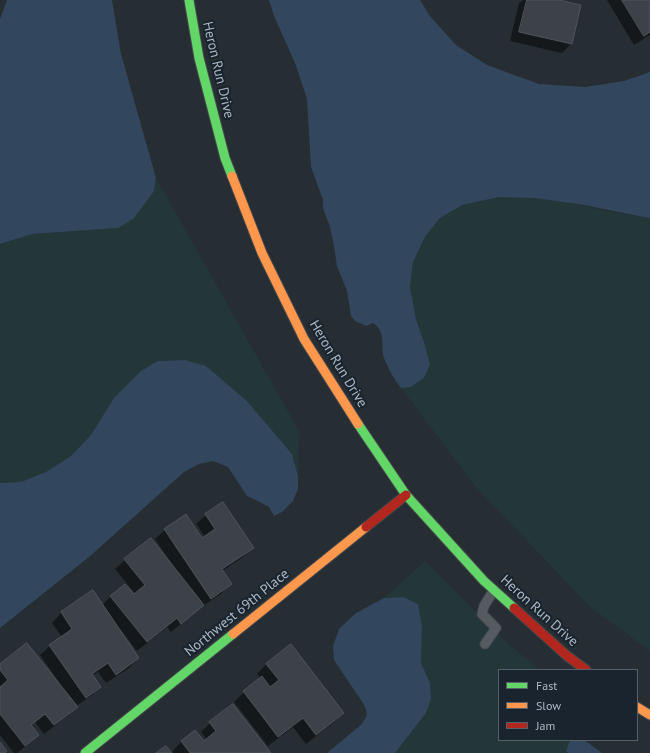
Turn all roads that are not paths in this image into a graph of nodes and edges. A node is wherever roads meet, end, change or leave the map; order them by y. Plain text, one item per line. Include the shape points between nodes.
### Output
1 (189, 0) edge
2 (406, 495) junction
3 (494, 590) junction
4 (485, 644) dead end
5 (585, 669) edge
6 (638, 708) edge
7 (650, 715) edge
8 (85, 753) edge

1 - 2 street, Heron Run Drive via 199,58 225,158 262,253 304,339
2 - 3 street, Heron Run Drive
2 - 8 street, Northwest 69th Place
3 - 4 lane via 482,614 496,628
3 - 5 street, Heron Run Drive
6 - 7 street

